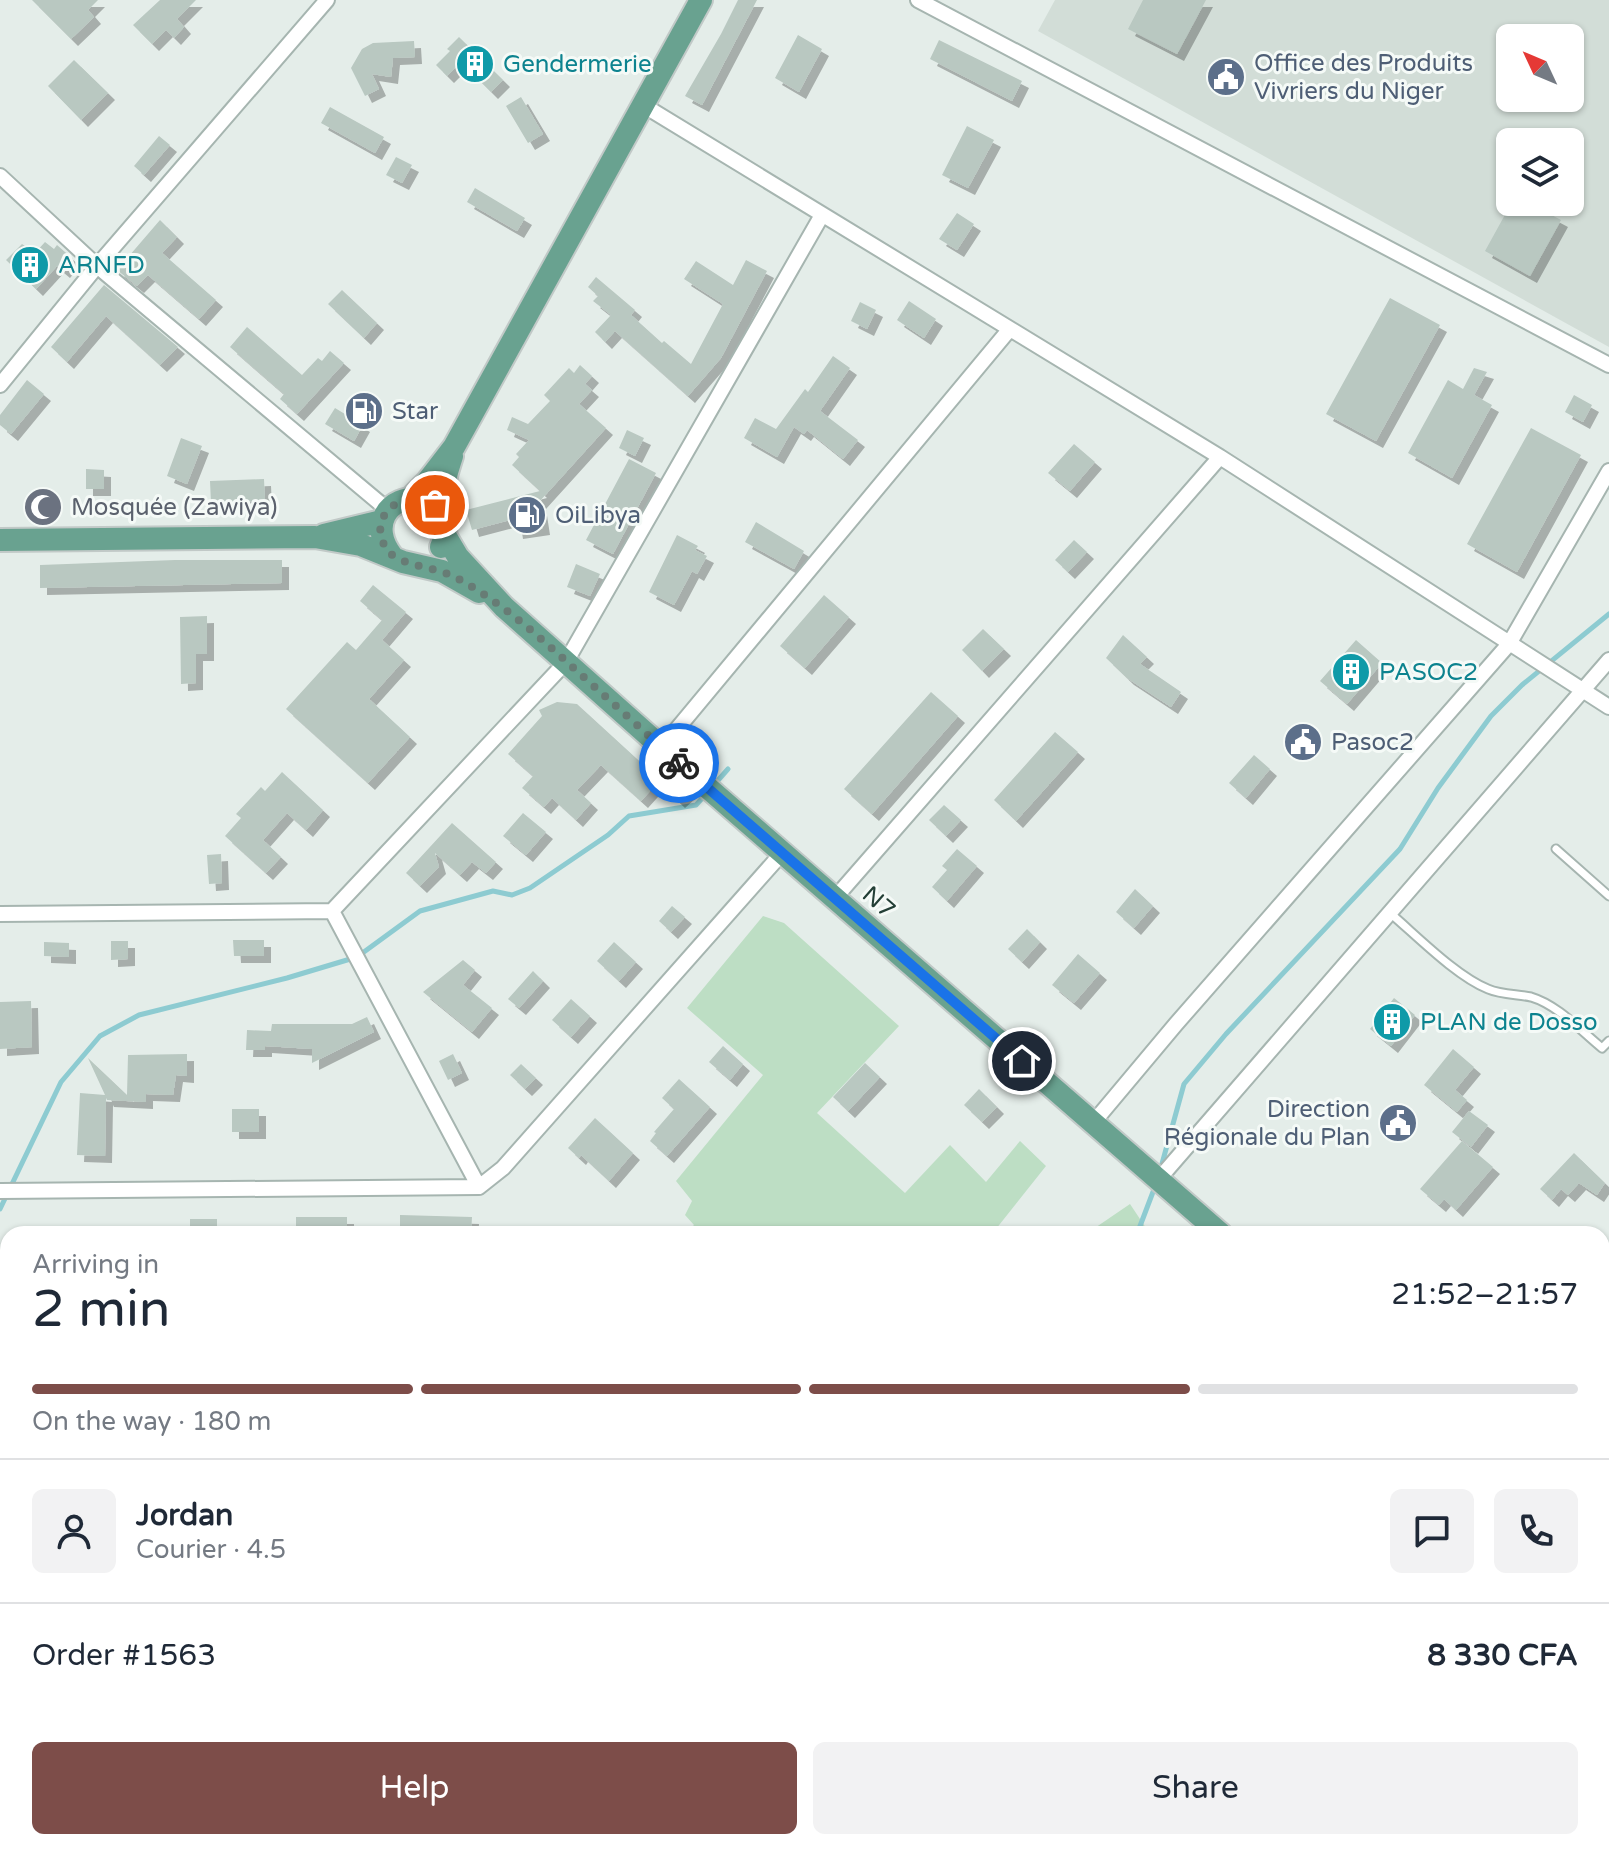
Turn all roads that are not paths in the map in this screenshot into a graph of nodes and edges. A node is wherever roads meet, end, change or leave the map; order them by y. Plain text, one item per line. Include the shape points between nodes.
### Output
1 (327, 0) edge
2 (701, 0) edge
3 (918, 0) edge
4 (643, 105) junction
5 (0, 176) edge
6 (822, 215) junction
7 (97, 266) junction
8 (1009, 330) junction
9 (1609, 365) edge
10 (0, 385) edge
11 (454, 447) junction
12 (1220, 457) junction
13 (1609, 471) edge
14 (411, 498) junction
15 (385, 515) junction
16 (444, 525) junction
17 (315, 537) junction
18 (0, 540) edge
19 (392, 556) junction
20 (416, 564) junction
21 (504, 607) junction
22 (1509, 644) junction
23 (1609, 660) edge
24 (566, 662) junction
25 (1582, 692) junction
26 (1609, 707) edge
27 (662, 747) junction
28 (1556, 849) dead end
29 (783, 852) junction
30 (1609, 896) edge
31 (835, 898) junction
32 (332, 911) junction
33 (1390, 913) junction
34 (0, 914) edge
35 (1609, 1041) edge
36 (1093, 1123) junction
37 (1158, 1180) junction
38 (479, 1187) junction
39 (0, 1191) edge
40 (1212, 1226) edge

1 - 7 street
2 - 4 main road
3 - 9 street
4 - 6 street
4 - 11 main road
5 - 7 street
6 - 8 street
6 - 24 street
7 - 10 street
7 - 15 street
8 - 12 street
8 - 27 street
11 - 14 main road
11 - 16 main road via 442,491
12 - 22 street
12 - 31 street
13 - 22 street
14 - 15 main road
14 - 16 main road via 435,505
15 - 17 main road
15 - 19 main road via 381,534
16 - 20 main road via 439,552
16 - 21 main road via 458,557
17 - 18 main road
17 - 19 main road
19 - 20 main road
20 - 21 main road via 457,578
21 - 24 main road, N7
22 - 25 street
22 - 36 street
23 - 25 street
24 - 27 main road, N7
24 - 32 street
25 - 26 street
25 - 33 street
27 - 29 main road, N7
28 - 30 lane
29 - 31 main road, N7
29 - 38 street via 503,1168
31 - 36 main road, N7
32 - 34 street
32 - 38 street
33 - 35 lane via 1487,989 1532,997 1602,1048
33 - 37 street
36 - 37 main road, N7
37 - 40 main road, N7
38 - 39 street

